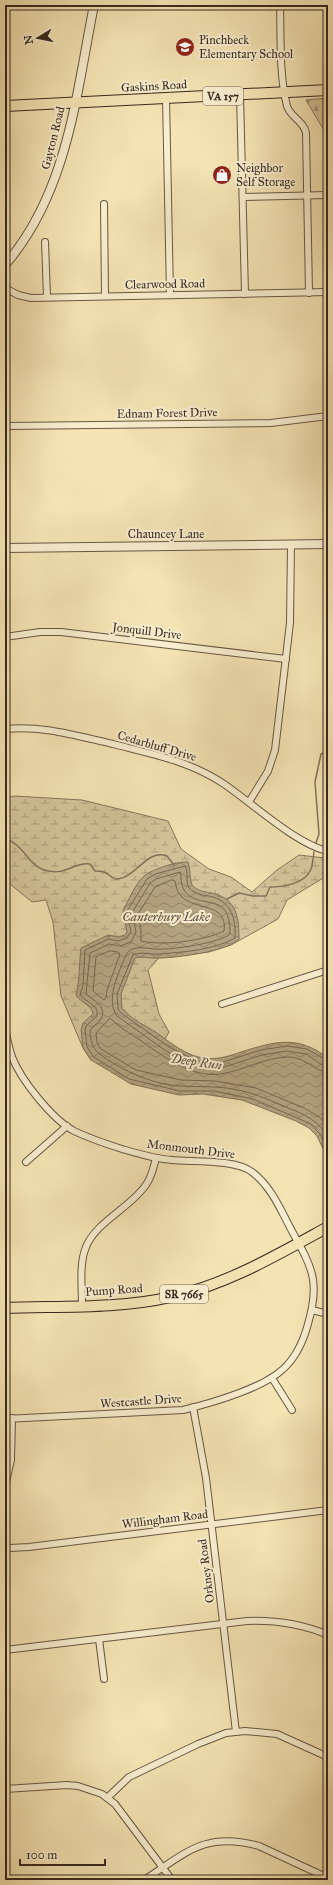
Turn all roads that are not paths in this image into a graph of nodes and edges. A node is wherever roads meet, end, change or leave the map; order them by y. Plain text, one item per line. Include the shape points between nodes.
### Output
1 (94, 5) edge
2 (280, 5) edge
3 (328, 90) edge
4 (284, 93) junction
5 (240, 95) junction
6 (166, 98) junction
7 (74, 103) junction
8 (5, 106) edge
9 (328, 195) edge
10 (243, 196) junction
11 (307, 196) junction
12 (104, 204) dead end
13 (45, 242) dead end
14 (5, 265) edge
15 (5, 288) edge
16 (328, 292) edge
17 (309, 293) junction
18 (245, 294) junction
19 (170, 295) junction
20 (105, 296) junction
21 (46, 297) junction
22 (328, 416) edge
23 (5, 426) edge
24 (291, 544) junction
25 (328, 544) edge
26 (5, 548) edge
27 (5, 637) edge
28 (286, 659) junction
29 (5, 730) edge
30 (249, 802) junction
31 (328, 851) edge
32 (328, 970) edge
33 (222, 1004) dead end
34 (5, 1029) edge
35 (67, 1126) junction
36 (156, 1158) junction
37 (26, 1162) dead end
38 (328, 1227) edge
39 (299, 1243) junction
40 (82, 1305) junction
41 (5, 1308) edge
42 (312, 1310) junction
43 (328, 1314) edge
44 (272, 1378) junction
45 (193, 1408) junction
46 (292, 1410) dead end
47 (8, 1418) edge
48 (5, 1487) edge
49 (328, 1510) edge
50 (212, 1524) junction
51 (5, 1547) edge
52 (223, 1623) junction
53 (328, 1635) edge
54 (99, 1639) junction
55 (5, 1650) edge
56 (104, 1679) dead end
57 (236, 1732) junction
58 (328, 1757) edge
59 (5, 1789) edge
60 (107, 1798) junction
61 (163, 1867) junction
62 (328, 1878) edge
63 (144, 1880) edge
64 (172, 1880) edge

1 - 7 street, Gayton Road
2 - 4 street
3 - 4 main road, Gaskins Road / VA 157
4 - 5 main road, Gaskins Road / VA 157
4 - 11 street via 288,111 306,130
5 - 6 main road, Gaskins Road / VA 157
5 - 10 street
6 - 7 main road, Gaskins Road / VA 157
6 - 19 street
7 - 8 main road, Gaskins Road / VA 157
7 - 14 street, Gayton Road via 56,178 39,215
9 - 11 street
10 - 11 street
10 - 18 street
11 - 17 street
12 - 20 street
13 - 21 street
15 - 21 street, Clearwood Road via 27,297
16 - 17 street, Clearwood Road
17 - 18 street, Clearwood Road
18 - 19 street, Clearwood Road
19 - 20 street, Clearwood Road
20 - 21 street, Clearwood Road
22 - 23 street, Ednam Forest Drive via 271,423
24 - 25 street, Chauncey Lane
24 - 26 street, Chauncey Lane
24 - 28 street via 290,617
27 - 28 street, Jonquill Drive via 27,633 61,632
28 - 30 street via 272,763
29 - 30 street, Cedarbluff Drive via 47,729 180,761 209,774
30 - 31 street, Cedarbluff Drive via 308,844
32 - 33 street
34 - 35 street, Monmouth Drive via 12,1057 25,1080 55,1116
35 - 36 street, Monmouth Drive via 116,1147
35 - 37 street
36 - 39 street, Monmouth Drive via 236,1165 248,1170 271,1192
36 - 40 street via 152,1173 141,1192 98,1231 86,1246 82,1265
38 - 39 main road, Pump Road / SR 7665
39 - 40 main road, Pump Road / SR 7665 via 226,1280 188,1293 135,1303
39 - 42 street, Monmouth Drive via 314,1277
40 - 41 main road, Pump Road / SR 7665
42 - 43 street
42 - 44 street, Westcastle Drive via 300,1348 287,1367
44 - 45 street, Westcastle Drive via 227,1398
44 - 46 street
45 - 47 street, Westcastle Drive
45 - 50 street, Orkney Road
47 - 48 street via 11,1460
49 - 50 street, Willingham Road
50 - 51 street, Willingham Road via 29,1547
50 - 52 street, Orkney Road
52 - 53 street via 247,1620 276,1621 300,1625
52 - 54 street
52 - 57 street, Orkney Road
54 - 55 street
54 - 56 street
57 - 58 street via 277,1734
57 - 60 street via 216,1737 138,1772 121,1783
59 - 60 street via 78,1786 96,1791
60 - 61 street via 115,1804
61 - 62 street via 202,1845 235,1841 259,1846
61 - 63 street
61 - 64 street

